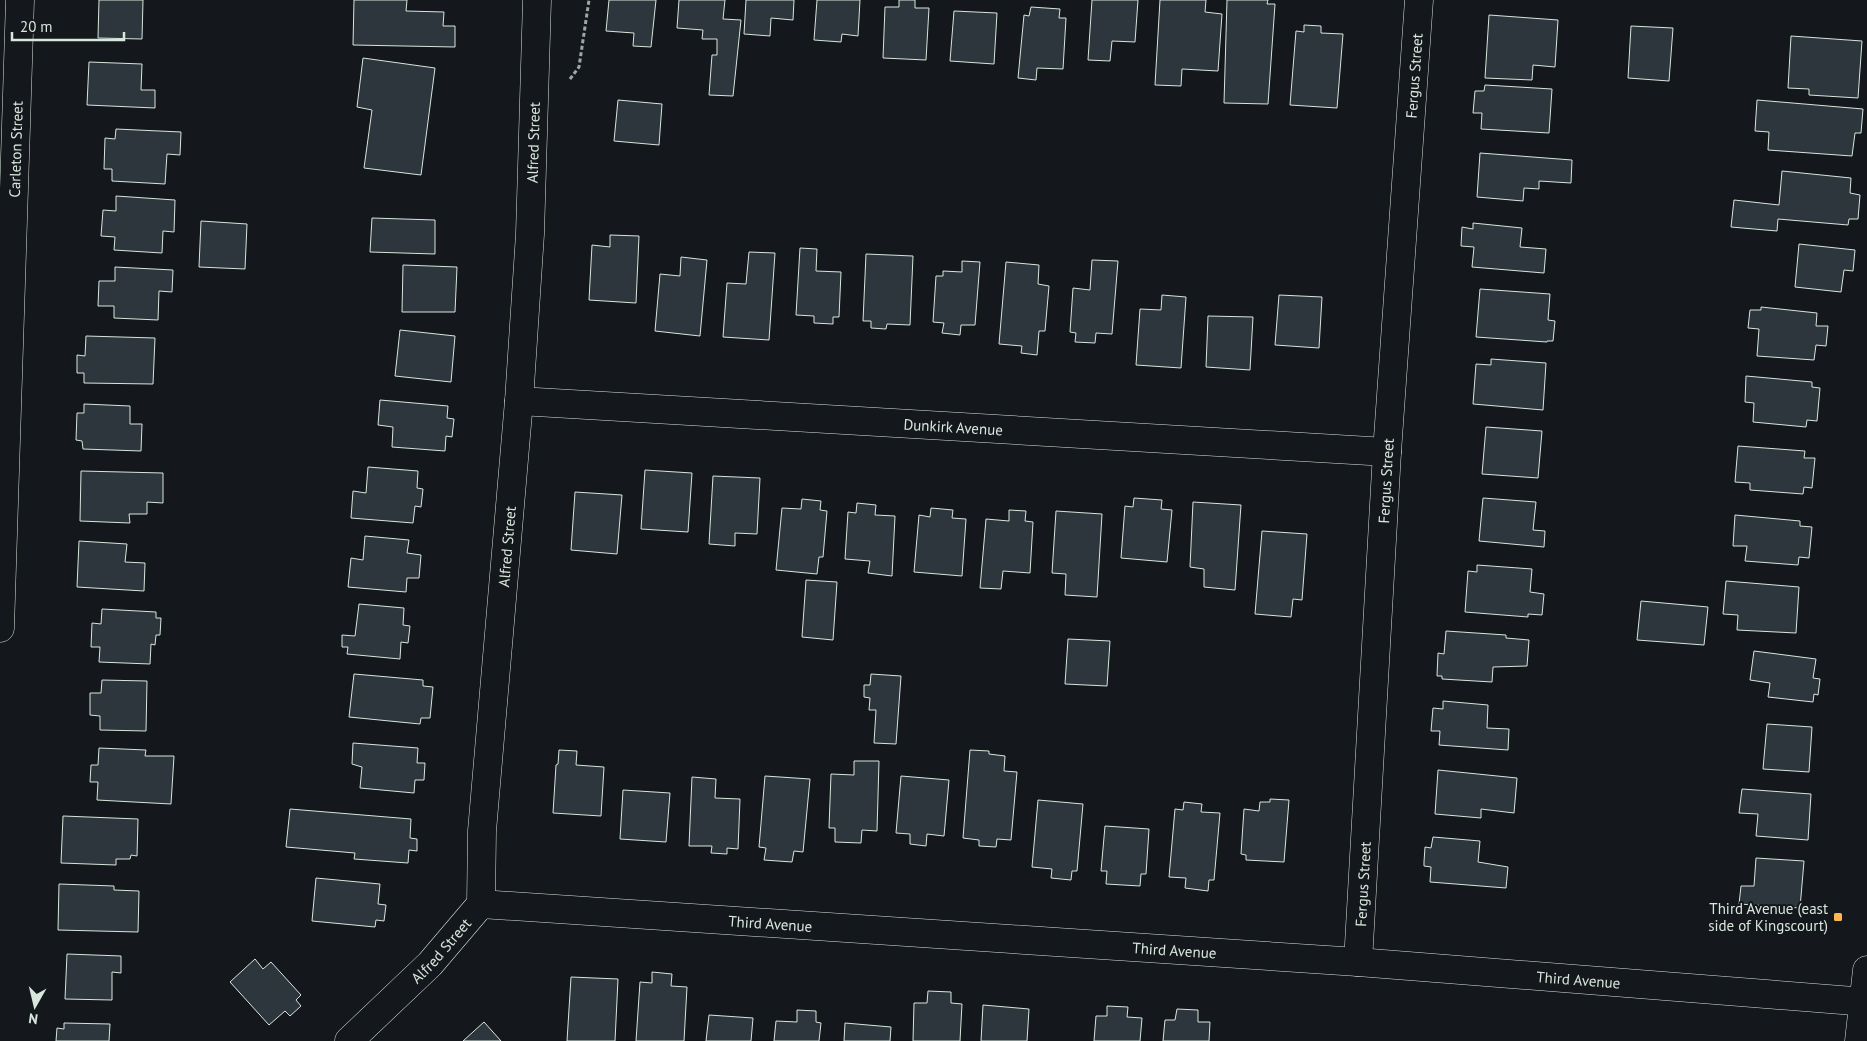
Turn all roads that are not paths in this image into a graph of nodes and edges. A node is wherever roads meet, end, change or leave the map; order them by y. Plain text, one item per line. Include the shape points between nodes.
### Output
1 (20, 0) edge
2 (537, 0) edge
3 (1419, 0) edge
4 (519, 402) junction
5 (1387, 452) junction
6 (0, 628) edge
7 (481, 904) junction
8 (1358, 962) junction
9 (1867, 970) edge
10 (1865, 1002) edge
11 (349, 1041) edge
12 (1859, 1041) edge

1 - 6 street, Carleton Street
2 - 4 street, Alfred Street via 530,234
3 - 5 street, Fergus Street
4 - 5 street, Dunkirk Avenue
4 - 7 street, Alfred Street via 482,831
5 - 8 street, Fergus Street
7 - 8 street, Third Avenue
7 - 11 street, Alfred Street via 430,964
8 - 10 street, Third Avenue
9 - 10 street
10 - 12 street

